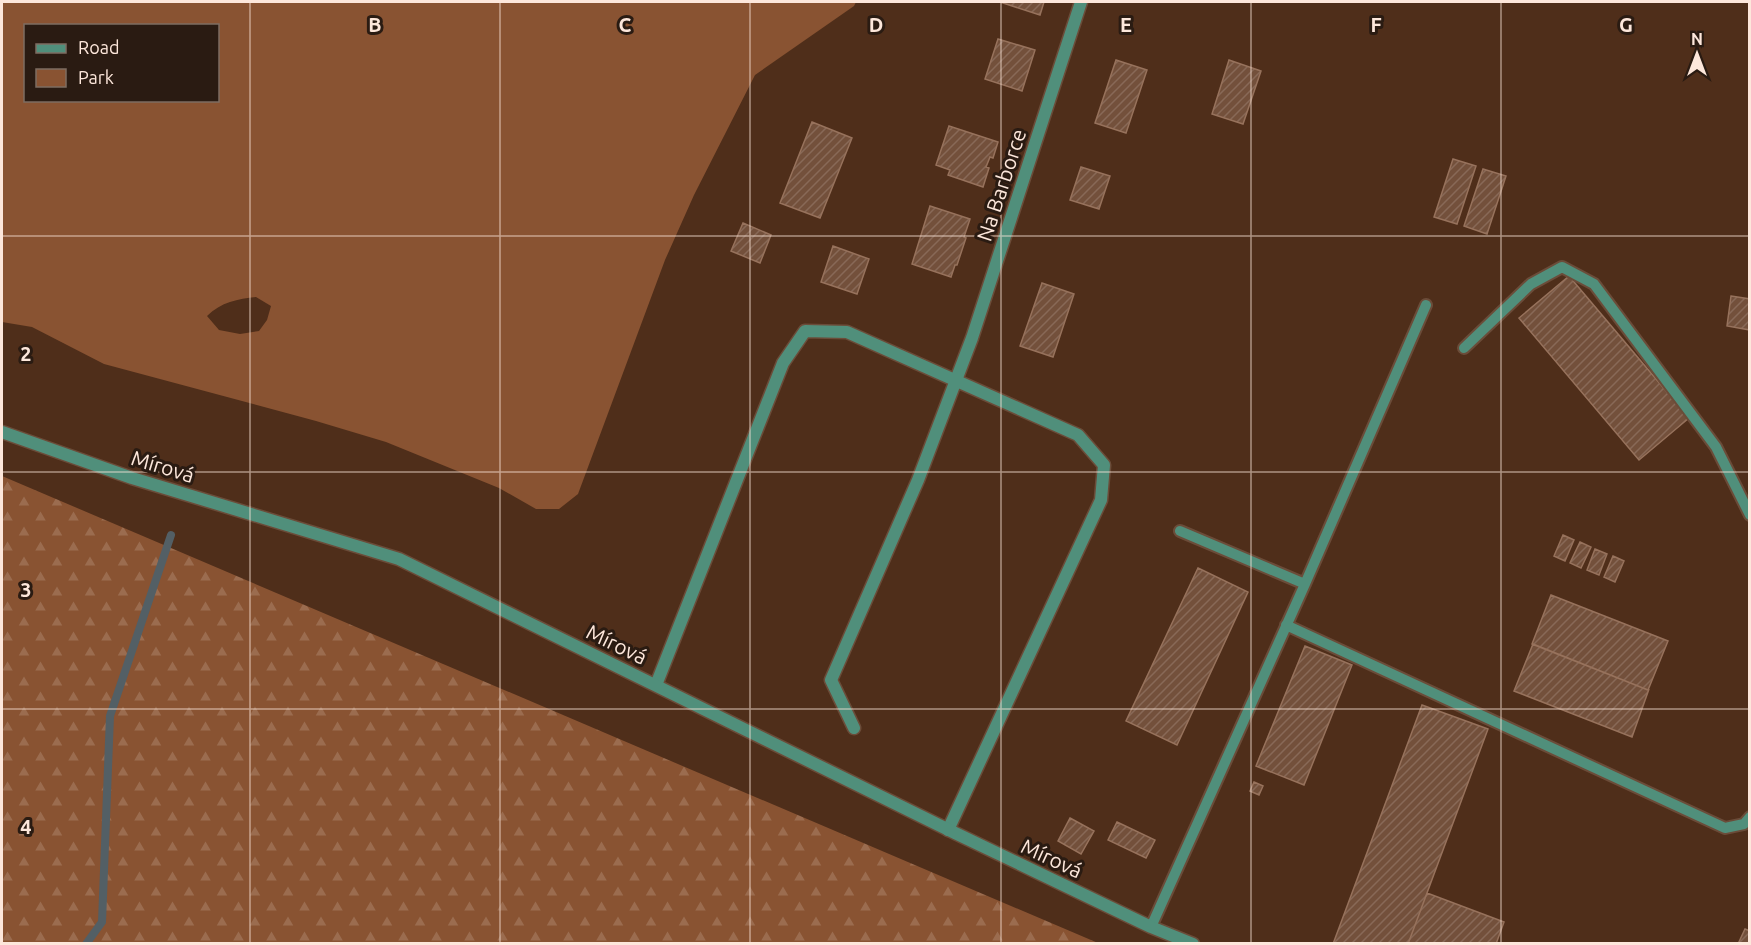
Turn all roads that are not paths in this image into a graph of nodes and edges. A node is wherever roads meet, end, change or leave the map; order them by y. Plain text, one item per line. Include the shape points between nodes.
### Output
1 (1081, 2) edge
2 (1426, 305) dead end
3 (1464, 348) dead end
4 (955, 381) junction
5 (2, 432) edge
6 (1749, 515) edge
7 (1180, 531) dead end
8 (1305, 584) junction
9 (1286, 625) junction
10 (656, 685) junction
11 (854, 728) dead end
12 (1749, 817) edge
13 (948, 830) junction
14 (1151, 927) junction
15 (1193, 944) edge

1 - 4 street, Na Barborce
2 - 8 lane
3 - 6 lane via 1531,284 1562,267 1594,284 1716,447
4 - 10 street via 847,332 805,331 783,363
4 - 11 street, Na Barborce via 918,480 831,680
4 - 13 street via 1078,435 1104,465 1101,500
5 - 10 street, Mírová via 132,478 399,559
7 - 8 lane
8 - 9 lane
9 - 12 lane via 1725,828 1744,824
9 - 14 lane
10 - 13 street, Mírová
13 - 14 street, Mírová
14 - 15 street, Mírová

